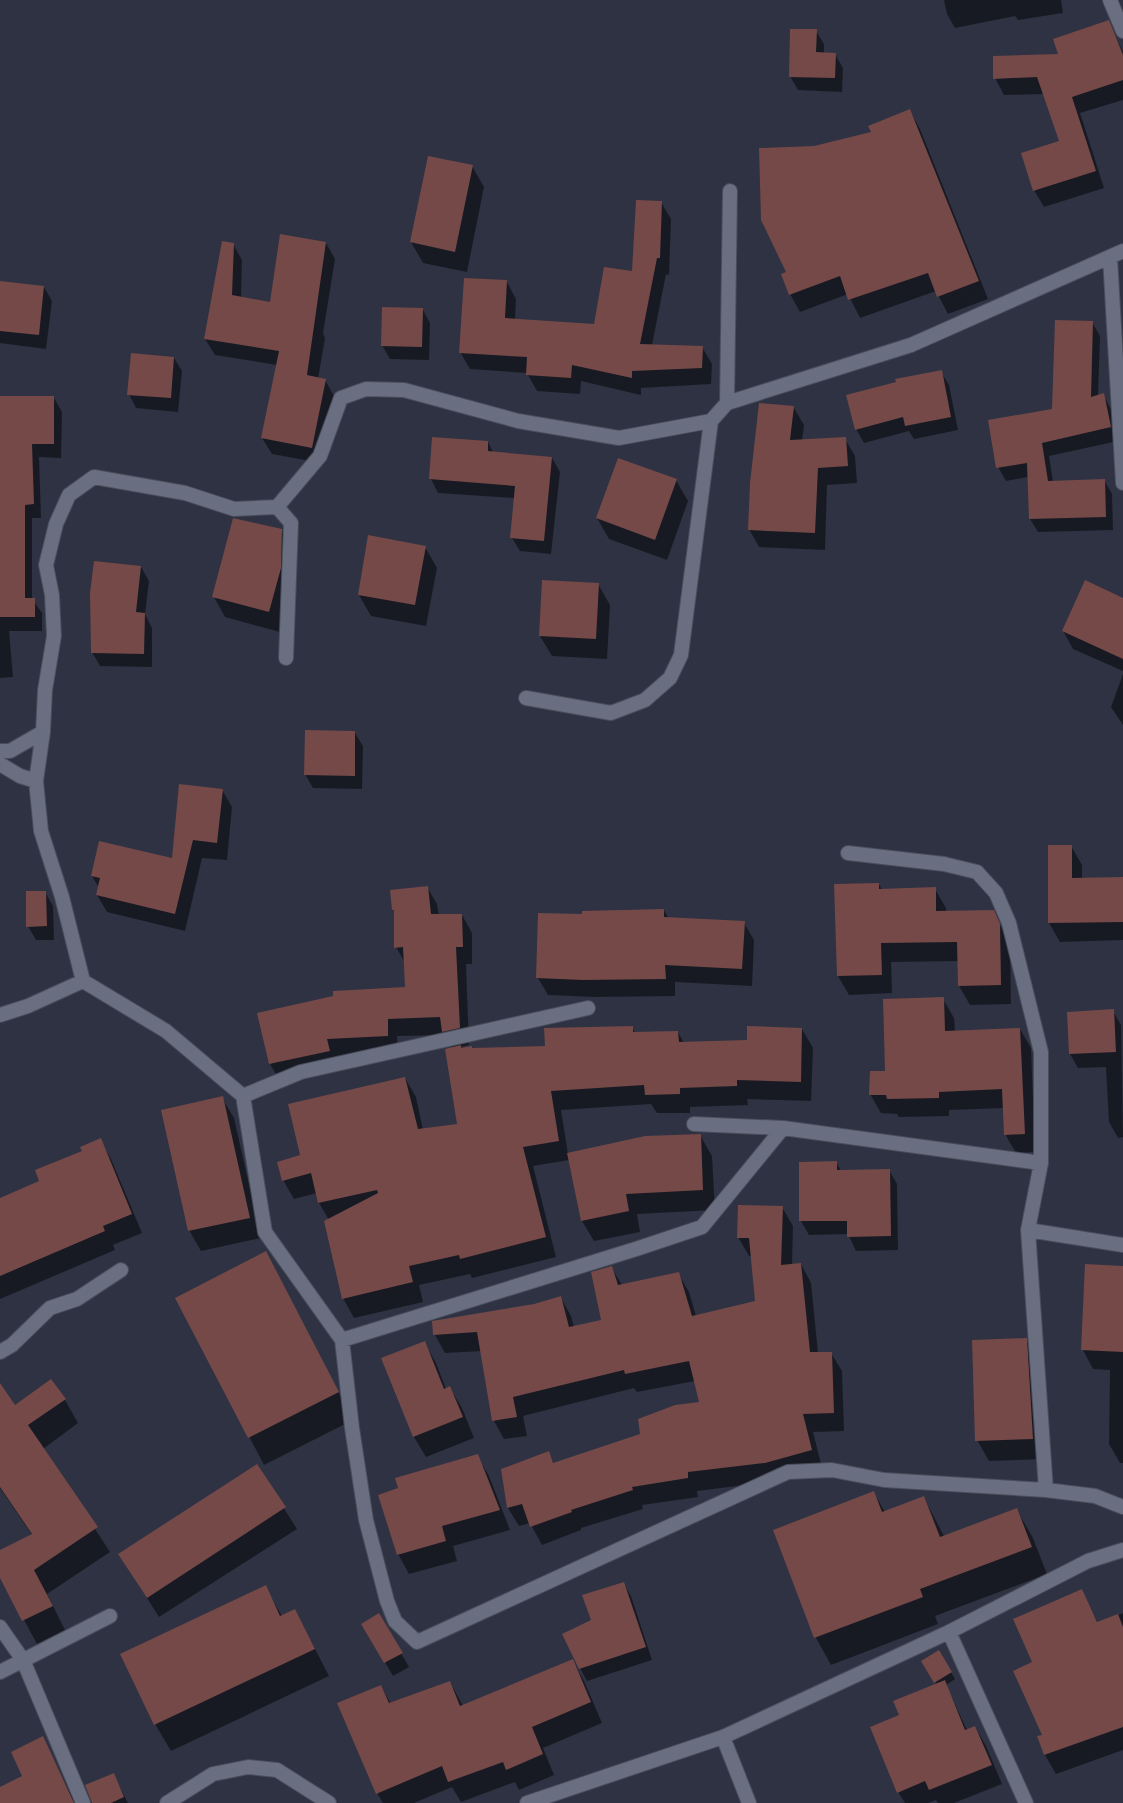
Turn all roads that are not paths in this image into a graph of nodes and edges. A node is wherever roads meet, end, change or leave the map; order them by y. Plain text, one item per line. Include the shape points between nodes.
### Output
1 (1110, 0) edge
2 (1123, 31) edge
3 (730, 191) dead end
4 (1117, 254) edge
5 (727, 403) junction
6 (711, 421) junction
7 (1123, 483) edge
8 (277, 507) junction
9 (286, 658) dead end
10 (526, 698) dead end
11 (43, 732) junction
12 (0, 751) edge
13 (0, 764) edge
14 (36, 781) junction
15 (848, 853) dead end
16 (83, 981) junction
17 (588, 1008) dead end
18 (0, 1015) edge
19 (243, 1096) junction
20 (694, 1124) dead end
21 (783, 1128) junction
22 (1041, 1163) junction
23 (1028, 1230) junction
24 (1123, 1245) edge
25 (121, 1270) dead end
26 (342, 1340) junction
27 (0, 1352) edge
28 (1046, 1490) junction
29 (1123, 1507) edge
30 (1123, 1550) edge
31 (110, 1616) dead end
32 (0, 1628) edge
33 (949, 1632) junction
34 (23, 1660) junction
35 (0, 1672) edge
36 (723, 1737) junction
37 (83, 1803) edge
38 (167, 1803) edge
39 (329, 1803) edge
40 (527, 1803) edge
41 (749, 1803) edge
42 (1026, 1803) edge

1 - 2 street
3 - 5 street
4 - 5 street via 911,345
4 - 7 street
5 - 6 street
6 - 8 street via 619,438 518,421 404,390 366,389 341,398 320,456
6 - 10 street via 681,655 670,678 645,700 611,713
8 - 9 street via 291,523
8 - 11 street via 234,509 185,493 94,477 69,494 56,524 46,565 52,595 54,636 45,690
11 - 12 street via 10,751
11 - 14 street
13 - 14 street
14 - 16 street via 41,831
15 - 22 street via 944,864 977,872 996,893 1009,923 1041,1052
16 - 18 street
16 - 19 street via 166,1031
17 - 19 street via 301,1072
19 - 26 street via 265,1232
20 - 21 street
21 - 22 street
21 - 26 street via 702,1227
22 - 23 street
23 - 24 street
23 - 28 street
25 - 27 street via 78,1299 50,1308 12,1345
26 - 28 street via 366,1520 395,1621 417,1642 788,1472 832,1470 884,1480
28 - 29 street via 1095,1496
30 - 33 street via 1088,1562
31 - 34 street
32 - 34 street
33 - 36 street
33 - 42 street
34 - 35 street
34 - 37 street
36 - 40 street
36 - 41 street
38 - 39 street via 214,1774 248,1767 276,1770

